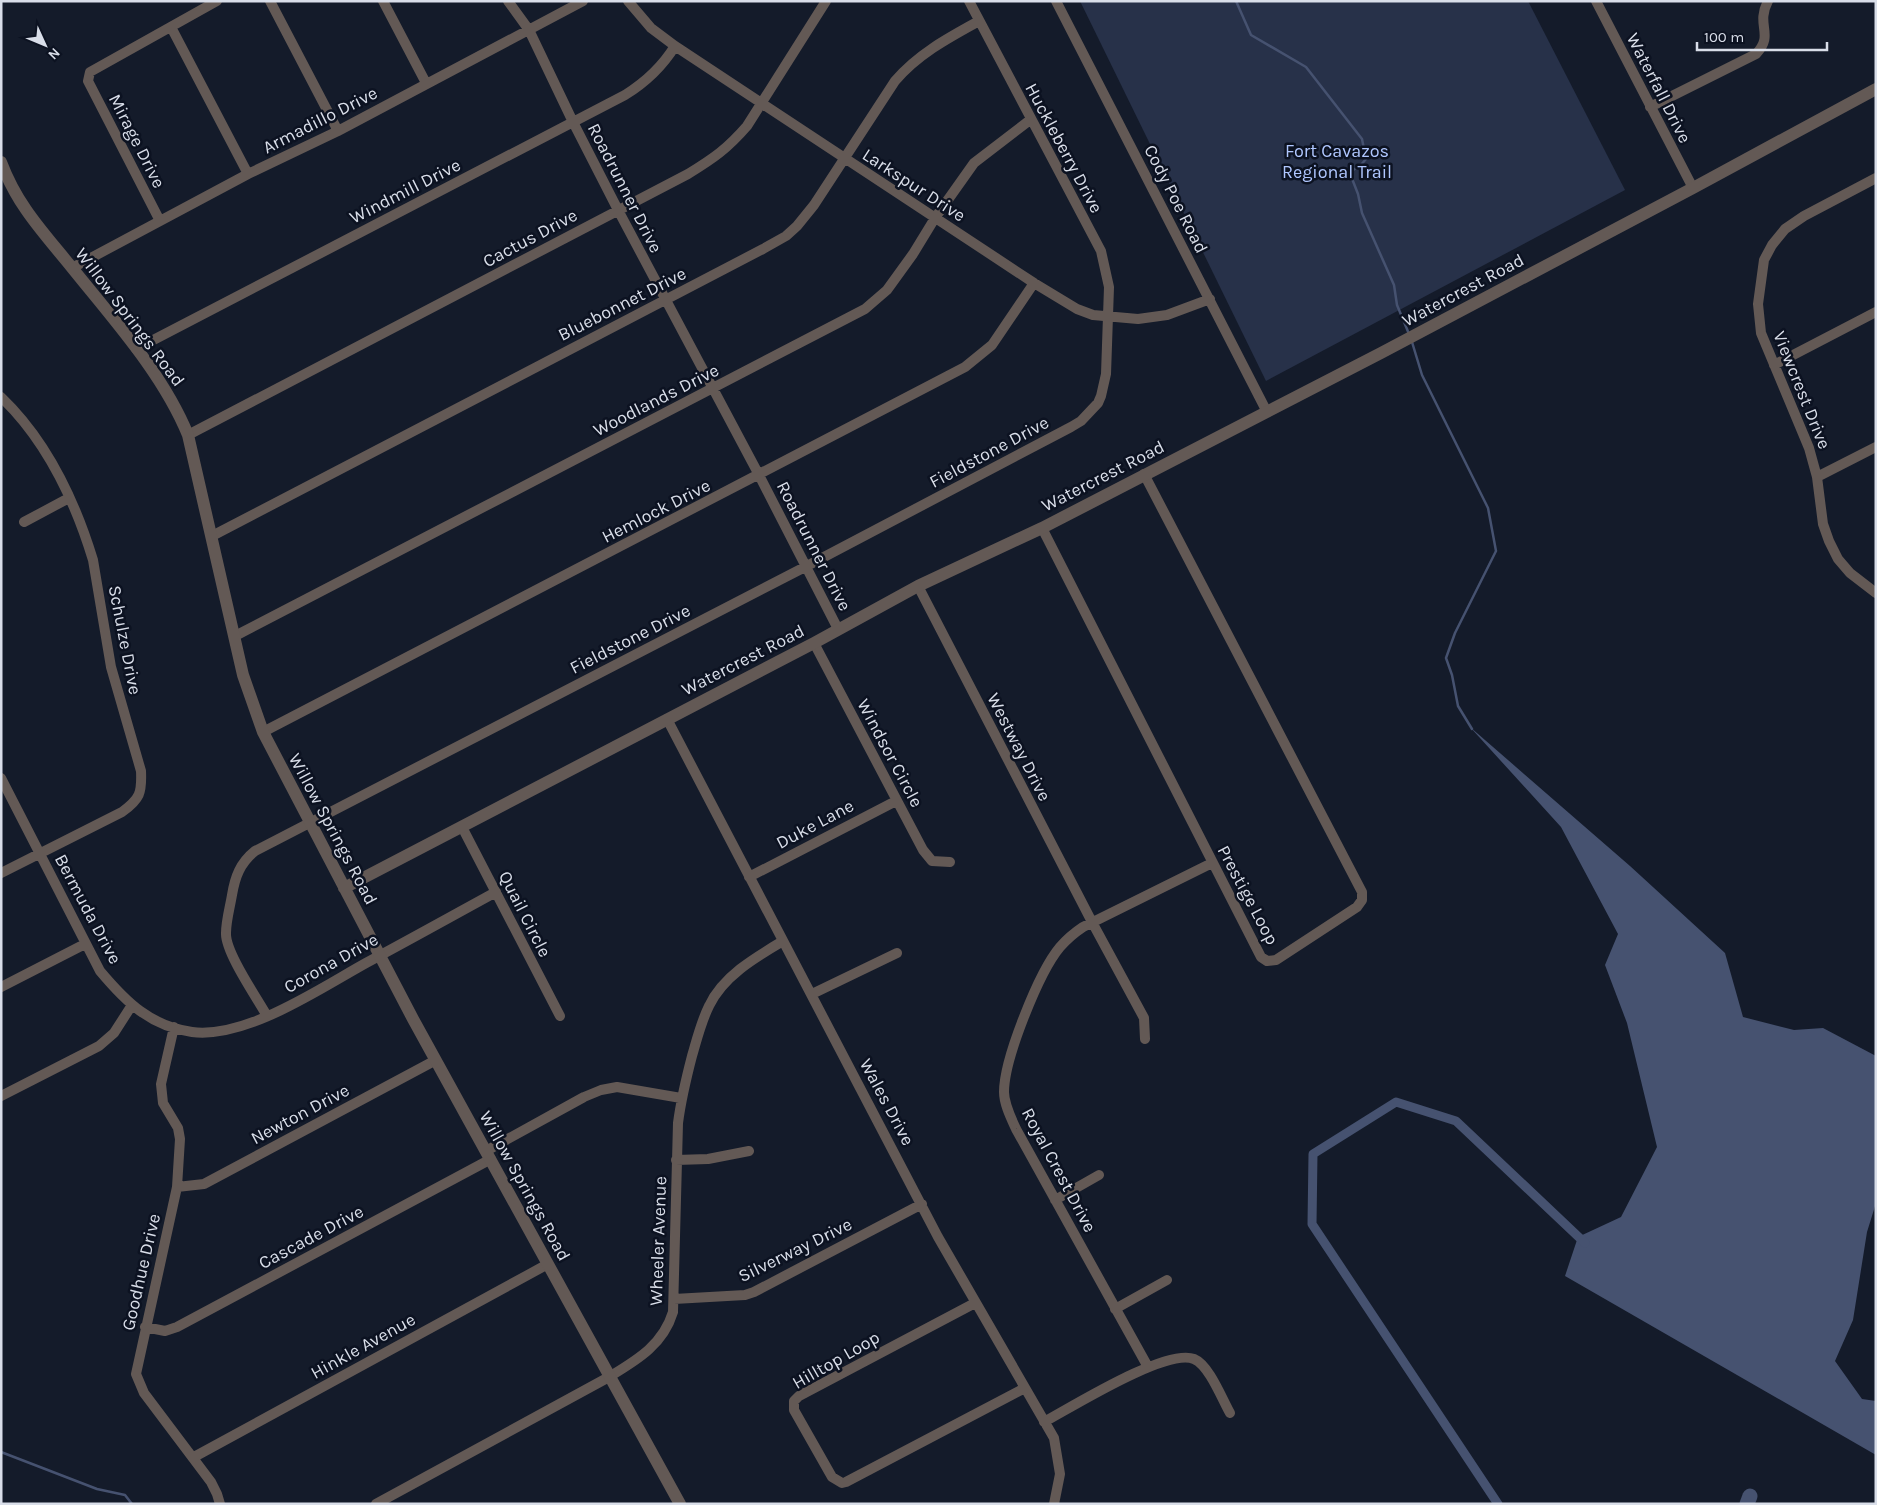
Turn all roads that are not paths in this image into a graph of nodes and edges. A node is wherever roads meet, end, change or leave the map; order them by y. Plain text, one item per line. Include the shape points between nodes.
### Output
1 (217, 1) edge
2 (270, 1) edge
3 (383, 1) edge
4 (508, 1) edge
5 (583, 1) edge
6 (628, 1) edge
7 (826, 1) edge
8 (969, 1) edge
9 (1056, 1) edge
10 (1596, 1) edge
11 (1768, 1) edge
12 (979, 21) junction
13 (171, 27) junction
14 (529, 30) junction
15 (676, 46) junction
16 (426, 83) junction
17 (1876, 90) edge
18 (762, 102) junction
19 (1650, 107) junction
20 (1030, 120) junction
21 (573, 122) junction
22 (338, 130) junction
23 (845, 159) junction
24 (1, 162) edge
25 (248, 174) junction
26 (1876, 178) edge
27 (1693, 188) junction
28 (618, 210) junction
29 (935, 218) junction
30 (160, 221) junction
31 (72, 268) junction
32 (1034, 283) junction
33 (1210, 299) junction
34 (666, 300) junction
35 (1876, 312) edge
36 (1108, 317) junction
37 (136, 349) junction
38 (1774, 365) junction
39 (712, 390) junction
40 (1, 397) edge
41 (1267, 412) junction
42 (188, 435) junction
43 (1876, 446) edge
44 (1144, 474) junction
45 (759, 475) junction
46 (1817, 477) junction
47 (69, 498) junction
48 (24, 522) dead end
49 (1042, 528) junction
50 (212, 536) junction
51 (805, 568) junction
52 (918, 586) junction
53 (1876, 593) edge
54 (838, 629) junction
55 (235, 636) junction
56 (814, 643) junction
57 (667, 719) junction
58 (263, 732) junction
59 (1, 778) edge
60 (896, 801) junction
61 (310, 822) junction
62 (462, 827) junction
63 (40, 853) junction
64 (950, 862) dead end
65 (1212, 863) junction
66 (1, 872) edge
67 (749, 877) junction
68 (344, 888) junction
69 (496, 892) junction
70 (1092, 922) junction
71 (783, 941) junction
72 (85, 944) junction
73 (897, 953) dead end
74 (380, 955) junction
75 (1, 986) edge
76 (812, 994) junction
77 (132, 1005) junction
78 (268, 1016) junction
79 (560, 1016) dead end
80 (174, 1027) junction
81 (1145, 1040) dead end
82 (436, 1060) junction
83 (1, 1096) edge
84 (681, 1098) junction
85 (749, 1151) dead end
86 (489, 1155) junction
87 (676, 1160) junction
88 (1099, 1175) dead end
89 (177, 1187) junction
90 (1055, 1200) junction
91 (922, 1204) junction
92 (548, 1264) junction
93 (1167, 1280) dead end
94 (674, 1299) junction
95 (975, 1303) junction
96 (1115, 1309) junction
97 (145, 1327) junction
98 (1148, 1367) junction
99 (609, 1378) junction
100 (1025, 1388) junction
101 (1230, 1413) dead end
102 (1044, 1422) junction
103 (194, 1457) junction
104 (220, 1504) edge
105 (376, 1504) edge
106 (680, 1504) edge
107 (1054, 1504) edge

1 - 13 street
2 - 22 street
3 - 16 street
4 - 14 street, Roadrunner Drive
5 - 14 street, Armadillo Drive
6 - 15 street, Larkspur Drive via 651,28
7 - 18 street, Cactus Drive
8 - 12 street, Huckleberry Drive
9 - 33 street, Cody Poe Road
10 - 19 street, Waterfall Drive
11 - 19 street via 1763,12 1764,46 1756,54
12 - 20 street, Huckleberry Drive
12 - 23 street, Bluebonnet Drive via 945,39 907,66
13 - 25 street
13 - 30 street, Mirage Drive via 88,76
14 - 16 street, Armadillo Drive
14 - 21 street, Roadrunner Drive
15 - 18 street, Larkspur Drive
15 - 21 street, Windmill Drive via 647,81
16 - 22 street, Armadillo Drive
17 - 27 street, Watercrest Road
18 - 23 street, Larkspur Drive
18 - 28 street, Cactus Drive via 747,126 721,153
19 - 27 street, Waterfall Drive
20 - 29 street, Woodlands Drive via 974,163
20 - 36 street, Huckleberry Drive via 1101,251 1109,288
21 - 28 street, Roadrunner Drive
21 - 37 street, Windmill Drive
22 - 25 street, Armadillo Drive
23 - 29 street, Larkspur Drive
23 - 34 street, Bluebonnet Drive via 814,205 786,236
24 - 31 street, Willow Springs Road via 30,218
25 - 30 street, Armadillo Drive
26 - 38 street, Viewcrest Drive via 1804,216 1785,229 1772,245 1764,260 1758,304 1761,333
27 - 41 street, Watercrest Road
28 - 34 street, Roadrunner Drive
28 - 42 street, Cactus Drive
29 - 32 street, Larkspur Drive
29 - 39 street, Woodlands Drive via 887,290 866,308
30 - 31 street, Armadillo Drive
31 - 37 street, Willow Springs Road
32 - 36 street, Larkspur Drive via 1077,309
32 - 45 street, Hemlock Drive via 992,345 965,367
33 - 36 street, Larkspur Drive via 1168,315 1138,319
33 - 41 street, Cody Poe Road
34 - 39 street, Roadrunner Drive
34 - 50 street, Bluebonnet Drive
35 - 38 street
36 - 51 street, Fieldstone Drive via 1106,374 1101,396 1081,421
37 - 42 street, Willow Springs Road via 177,409
38 - 46 street, Viewcrest Drive via 1804,432
39 - 45 street, Roadrunner Drive
39 - 55 street, Woodlands Drive
40 - 47 street, Schulze Drive via 30,430
41 - 44 street, Watercrest Road
42 - 50 street, Willow Springs Road
43 - 46 street
44 - 49 street, Watercrest Road
44 - 65 street, Prestige Loop via 1362,892 1362,900 1357,907 1276,960 1267,961 1261,957
45 - 51 street, Roadrunner Drive
45 - 58 street, Hemlock Drive
46 - 53 street, Viewcrest Drive via 1828,541 1838,559
47 - 48 street
47 - 63 street, Schulze Drive via 93,560 111,667 141,771 142,787 133,805
49 - 52 street, Watercrest Road
49 - 65 street, Prestige Loop
50 - 55 street, Willow Springs Road
51 - 54 street, Roadrunner Drive
51 - 61 street, Fieldstone Drive
52 - 54 street, Watercrest Road
52 - 70 street, Westway Drive
54 - 56 street, Watercrest Road
55 - 58 street, Willow Springs Road via 243,675
56 - 57 street, Watercrest Road
56 - 60 street, Windsor Circle
57 - 62 street, Watercrest Road
57 - 67 street, Wales Drive
58 - 61 street, Willow Springs Road
59 - 63 street, Bermuda Drive
60 - 64 street, Windsor Circle via 923,850 932,860
60 - 67 street, Duke Lane
61 - 68 street, Willow Springs Road
61 - 78 street, Fieldstone Drive via 255,851 243,863 235,881 226,935 228,944
62 - 68 street, Watercrest Road
62 - 69 street, Quail Circle
63 - 66 street, Schulze Drive
63 - 72 street, Bermuda Drive
65 - 70 street, Royal Crest Drive
67 - 71 street, Wales Drive
68 - 74 street, Willow Springs Road
69 - 74 street, Corona Drive
69 - 79 street, Quail Circle
70 - 81 street, Westway Drive via 1144,1018
70 - 90 street, Royal Crest Drive via 1072,934 1059,948 1042,977 1012,1051 1005,1082 1004,1094 1016,1129
71 - 76 street, Wales Drive
71 - 84 street, Wheeler Avenue via 728,980 710,1004
72 - 75 street
72 - 77 street, Bermuda Drive via 100,971
73 - 76 street
74 - 78 street, Corona Drive
74 - 82 street, Willow Springs Road
76 - 91 street, Wales Drive
77 - 80 street, Bermuda Drive via 157,1022
77 - 83 street via 114,1033 99,1046
78 - 80 street, Corona Drive via 222,1032 191,1032
80 - 89 street, Goodhue Drive via 161,1084 163,1103 178,1128 180,1140
82 - 86 street, Willow Springs Road
82 - 89 street, Newton Drive via 204,1184
84 - 86 street, Cascade Drive via 617,1087 601,1090
84 - 87 street, Wheeler Avenue
85 - 87 street via 708,1159
86 - 92 street, Willow Springs Road
86 - 97 street, Cascade Drive via 177,1327 166,1331
87 - 94 street, Wheeler Avenue
88 - 90 street
89 - 97 street, Goodhue Drive
90 - 96 street, Royal Crest Drive
91 - 94 street, Silverway Drive via 754,1292
91 - 95 street, Wales Drive
92 - 99 street, Willow Springs Road
92 - 103 street, Hinkle Avenue
93 - 96 street
94 - 99 street, Wheeler Avenue via 670,1322 658,1342
95 - 100 street, Wales Drive
95 - 100 street, Hilltop Loop via 794,1401 794,1410 832,1477 846,1482
96 - 98 street, Royal Crest Drive
97 - 103 street, Goodhue Drive via 136,1374 144,1393
98 - 101 street via 1178,1357 1194,1359 1205,1367
98 - 102 street
99 - 105 street, Wheeler Avenue
99 - 106 street, Willow Springs Road
100 - 102 street, Wales Drive
102 - 107 street, Wales Drive via 1054,1438 1060,1474
103 - 104 street, Goodhue Drive via 211,1482

